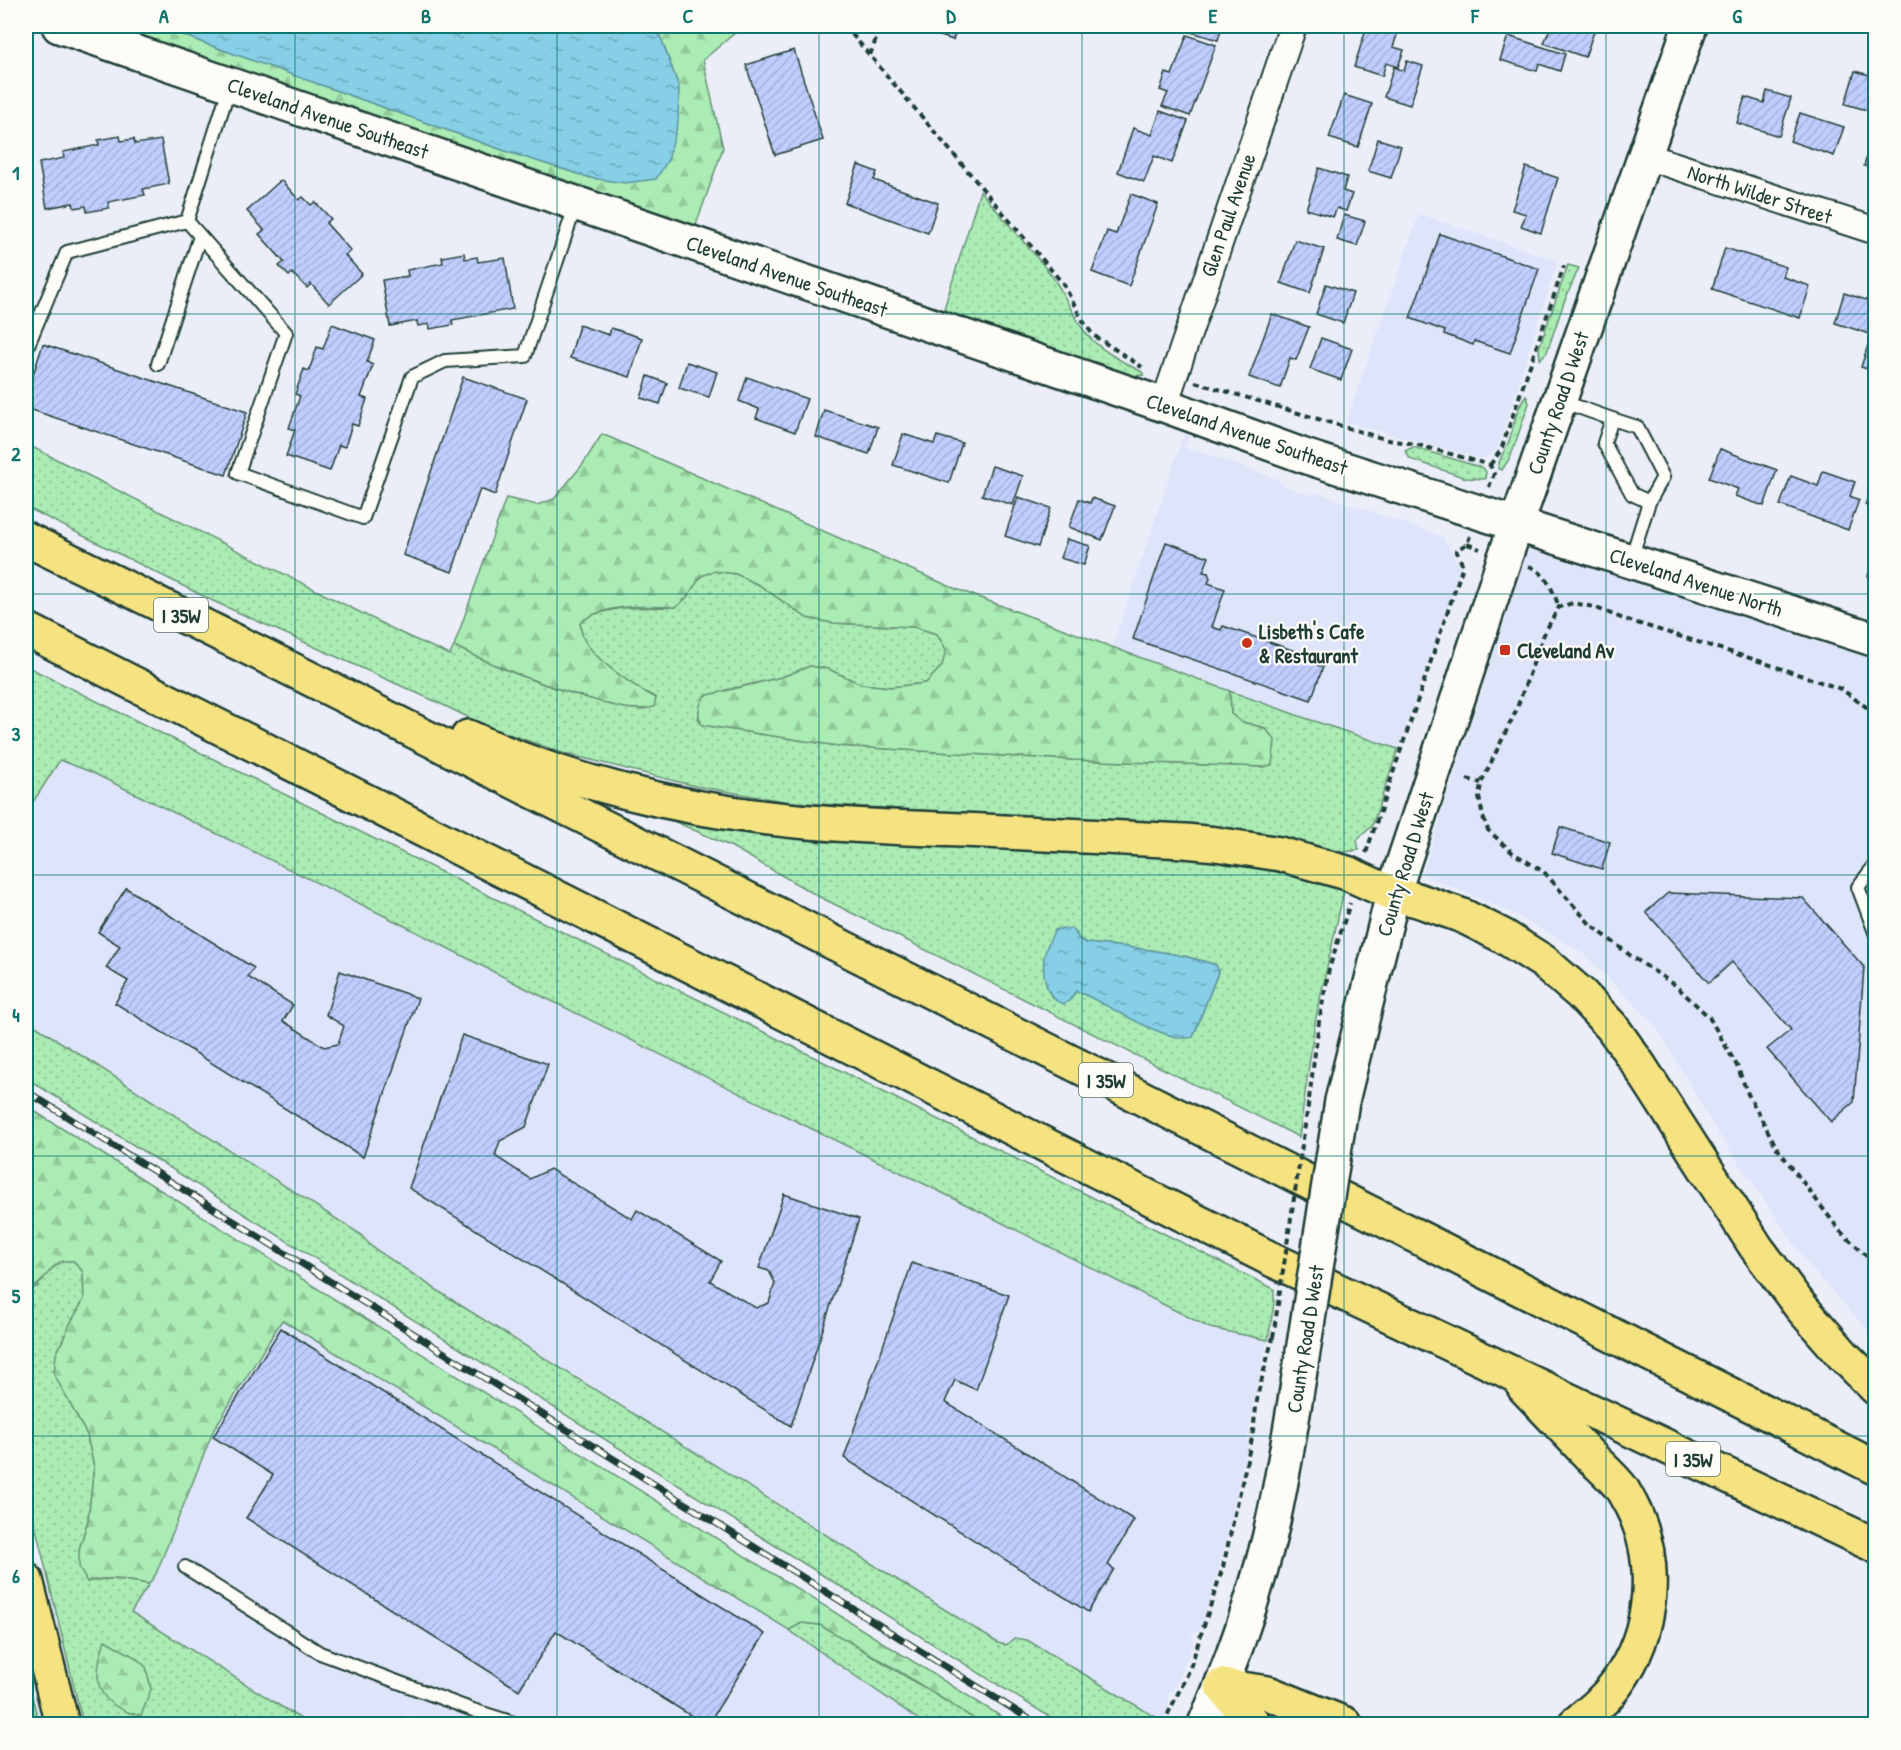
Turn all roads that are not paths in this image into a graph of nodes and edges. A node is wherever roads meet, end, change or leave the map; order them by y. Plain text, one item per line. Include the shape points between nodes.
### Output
1 (59, 26) edge
2 (1293, 26) edge
3 (1690, 26) edge
4 (231, 85) junction
5 (1645, 156) junction
6 (576, 204) junction
7 (187, 221) junction
8 (1875, 231) edge
9 (200, 236) junction
10 (26, 350) edge
11 (158, 364) dead end
12 (1169, 391) junction
13 (1559, 401) junction
14 (1612, 419) junction
15 (1649, 502) junction
16 (1516, 523) junction
17 (26, 539) edge
18 (1630, 560) junction
19 (26, 629) edge
20 (1875, 640) edge
21 (265, 656) junction
22 (1875, 864) edge
23 (1393, 894) junction
24 (1875, 935) edge
25 (1510, 1372) junction
26 (1875, 1388) edge
27 (1875, 1468) edge
28 (1875, 1546) edge
29 (185, 1567) dead end
30 (26, 1580) edge
31 (1222, 1686) junction
32 (62, 1725) edge
33 (517, 1725) edge
34 (1206, 1725) edge
35 (1254, 1725) edge
36 (1345, 1725) edge
37 (1575, 1725) edge

1 - 4 street, Cleveland Avenue Southeast
2 - 12 street, Glen Paul Avenue
3 - 5 street, County Road D West
4 - 6 street, Cleveland Avenue Southeast
4 - 7 lane
5 - 8 street, North Wilder Street
5 - 13 street, County Road D West
6 - 9 lane via 525,356 445,361 412,377 363,518 238,473 286,333
6 - 12 street, Cleveland Avenue Southeast
7 - 9 lane
7 - 10 lane via 67,252
9 - 11 lane
12 - 16 street, Cleveland Avenue Southeast via 1308,457
13 - 14 lane
13 - 16 street, County Road D West
14 - 15 lane via 1605,443 1632,494
14 - 15 lane via 1637,427 1663,477
15 - 18 lane
16 - 18 street, Cleveland Avenue North
16 - 23 street, County Road D West
17 - 21 highway, I 35W
18 - 20 street, Cleveland Avenue North
19 - 25 highway, I 35W via 1258,1253
21 - 23 highway via 394,703 482,743 633,793 786,820 1216,844 1280,854 1347,873
21 - 27 highway, I 35W
22 - 24 lane via 1858,886
23 - 26 highway via 1463,916 1503,936 1544,962 1581,994 1639,1065 1756,1246 1800,1306
23 - 31 street, County Road D West, bridge via 1342,1101 1289,1440 1269,1537
25 - 28 highway, I 35W
25 - 37 highway via 1622,1490 1645,1541 1650,1571 1642,1633 1617,1683
29 - 33 lane via 320,1653
30 - 32 highway
31 - 34 street, County Road D West
31 - 35 highway
31 - 36 highway via 1268,1693

